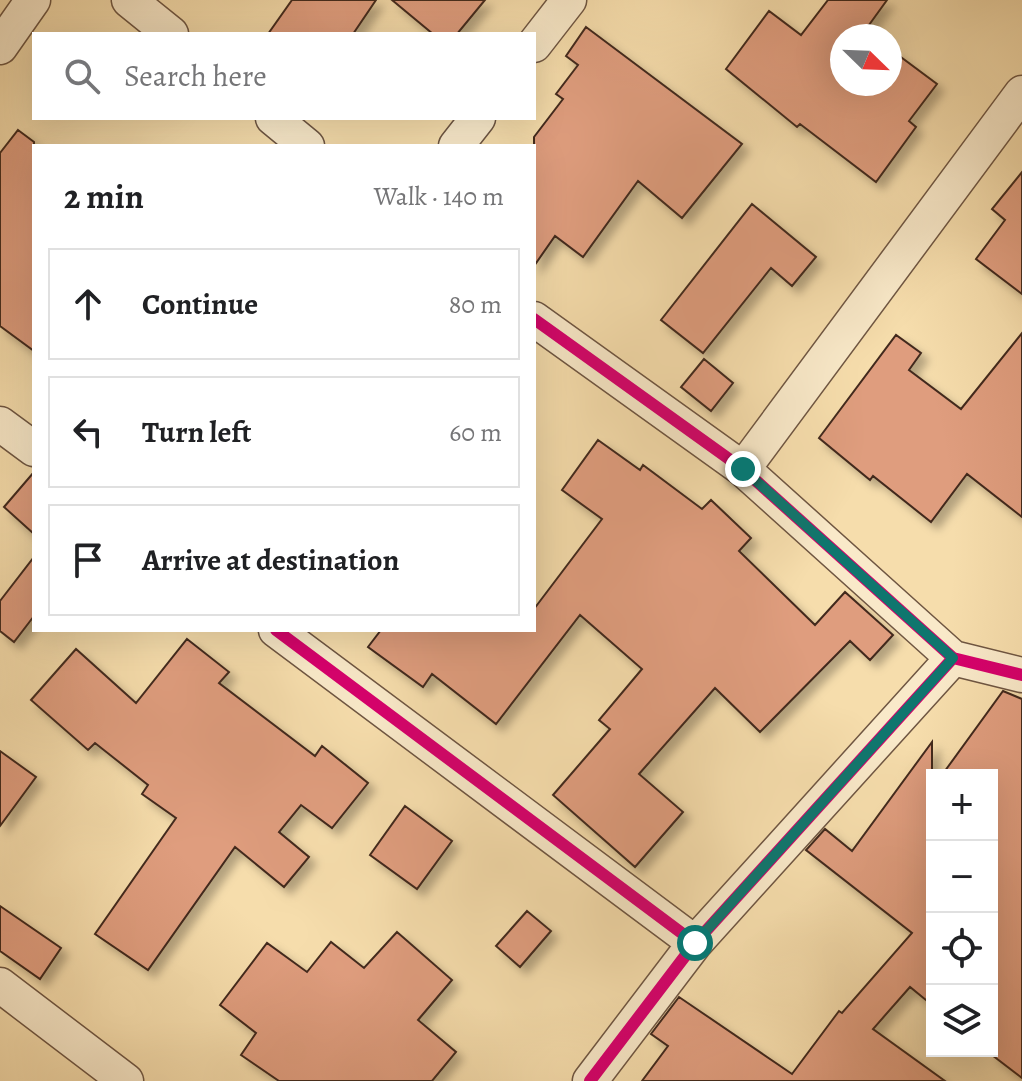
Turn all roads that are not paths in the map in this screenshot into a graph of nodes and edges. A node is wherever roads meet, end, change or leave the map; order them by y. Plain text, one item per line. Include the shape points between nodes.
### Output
1 (33, 0) edge
2 (129, 0) edge
3 (569, 0) edge
4 (169, 32) edge
5 (536, 42) edge
6 (0, 47) edge
7 (1022, 93) edge
8 (275, 120) edge
9 (476, 120) edge
10 (305, 144) edge
11 (458, 144) edge
12 (536, 320) edge
13 (0, 424) edge
14 (32, 448) edge
15 (743, 469) junction
16 (279, 632) edge
17 (953, 658) junction
18 (1022, 675) edge
19 (695, 943) junction
20 (0, 985) edge
21 (126, 1081) edge
22 (590, 1081) edge

1 - 6 street
2 - 4 street
3 - 5 street
7 - 15 street
8 - 10 street
9 - 11 street
12 - 15 street
13 - 14 street
15 - 17 street
16 - 19 street
17 - 18 street
17 - 19 street
19 - 22 street
20 - 21 street

